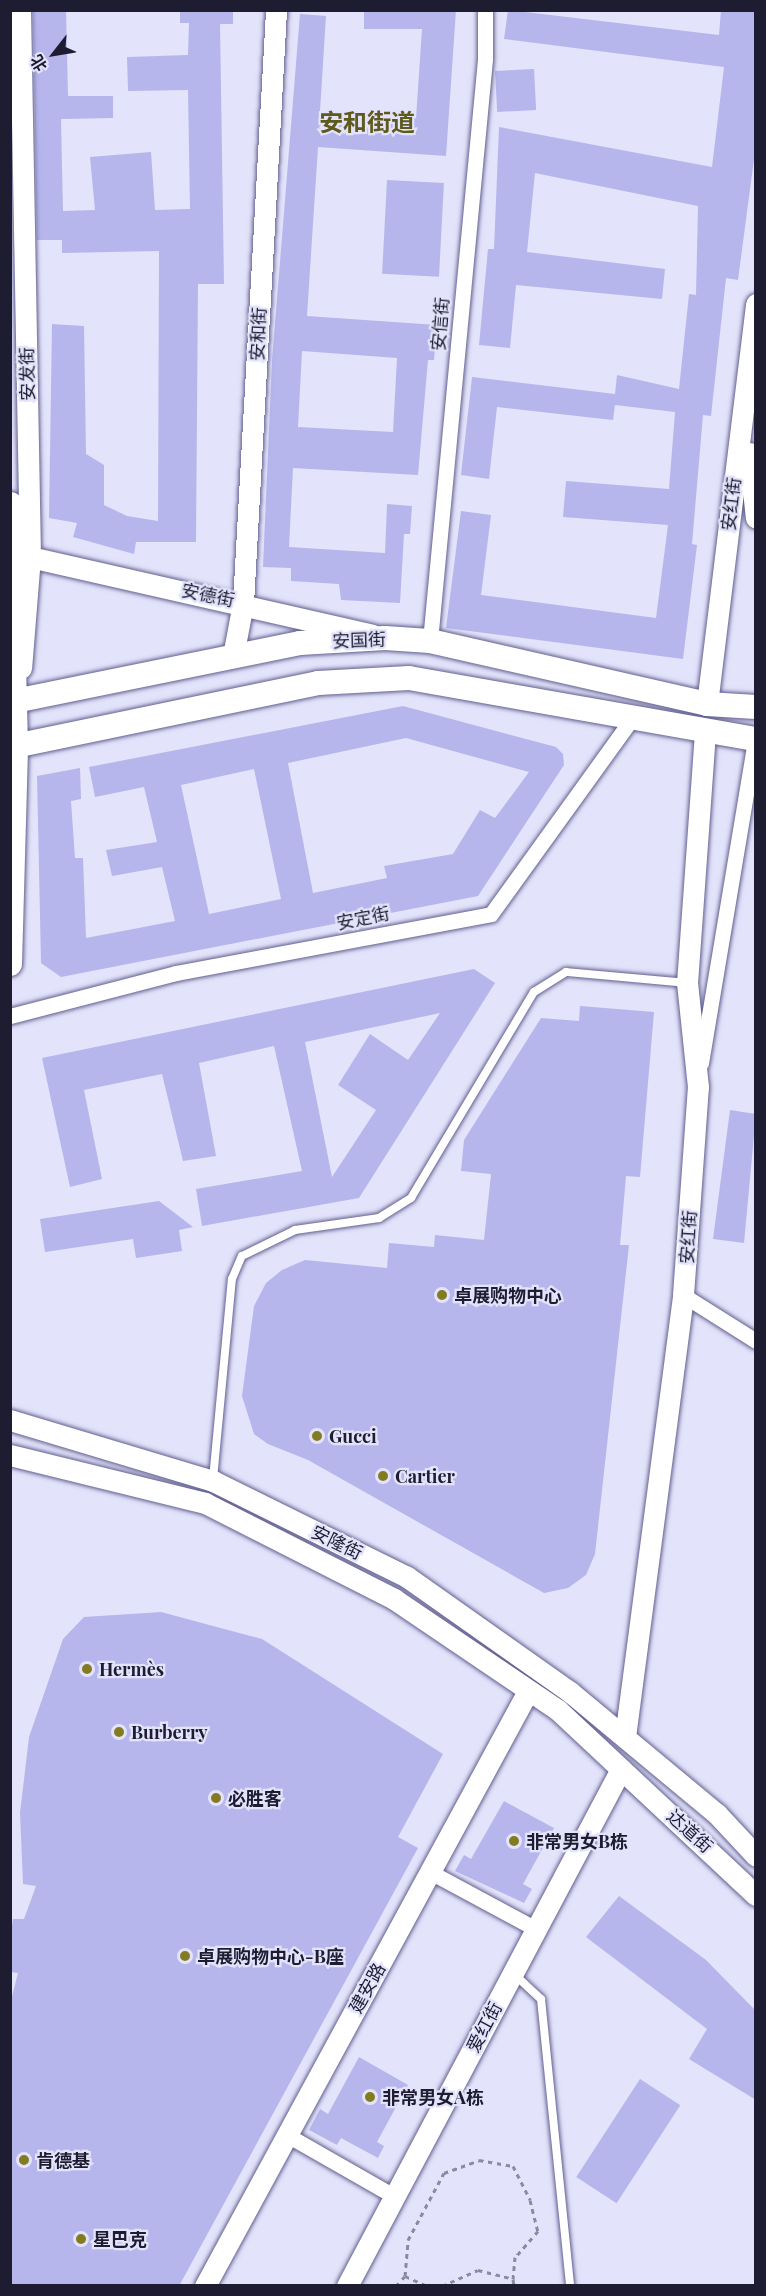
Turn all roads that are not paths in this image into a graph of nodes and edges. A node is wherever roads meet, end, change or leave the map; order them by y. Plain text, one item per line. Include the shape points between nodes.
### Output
1 (20, 10) edge
2 (276, 10) edge
3 (484, 10) edge
4 (756, 304) edge
5 (756, 409) edge
6 (10, 506) edge
7 (756, 518) edge
8 (30, 556) junction
9 (12, 581) edge
10 (243, 603) junction
11 (385, 638) junction
12 (430, 641) junction
13 (233, 656) junction
14 (13, 702) edge
15 (707, 704) junction
16 (756, 707) edge
17 (630, 721) junction
18 (705, 734) junction
19 (755, 739) edge
20 (13, 746) edge
21 (10, 964) edge
22 (687, 983) junction
23 (10, 1016) edge
24 (698, 1087) junction
25 (684, 1296) junction
26 (756, 1341) edge
27 (10, 1419) edge
28 (10, 1455) edge
29 (213, 1481) junction
30 (528, 1691) junction
31 (625, 1737) junction
32 (621, 1769) junction
33 (756, 1856) edge
34 (430, 1872) junction
35 (756, 1895) edge
36 (536, 1929) junction
37 (513, 1972) junction
38 (287, 2135) junction
39 (394, 2196) junction
40 (205, 2286) edge
41 (347, 2286) edge
42 (570, 2286) edge

1 - 8 main road, 安发街
2 - 10 main road, 安和街
3 - 12 street, 安信街 via 485,59
4 - 15 main road, 安红街
5 - 7 main road via 748,464
6 - 9 highway, 安发街
8 - 10 main road, 安德街
8 - 14 main road, 安发街 via 28,629
9 - 14 main road, 安发街
10 - 11 main road, 安德街
10 - 13 main road, 安和街
11 - 12 main road, 安国街
11 - 13 main road, 安国街 via 300,643
12 - 15 main road, 安国街
13 - 14 main road, 安国街
14 - 20 main road, 安发街
15 - 16 main road, 安国街
17 - 18 main road
17 - 20 main road via 409,678 318,683
17 - 23 street, 安定街 via 491,914 176,973
18 - 19 main road
18 - 22 main road, 安红街
19 - 24 street
20 - 21 main road, 安发街
22 - 24 main road, 安红街
22 - 29 lane via 566,972 534,992 411,1198 380,1218 295,1230 242,1256 232,1279
24 - 25 main road, 安红街
25 - 26 street
25 - 31 main road, 安红街
27 - 29 main road, 安隆街
28 - 30 main road, 安隆街 via 205,1503 394,1599
29 - 31 main road, 安隆街 via 407,1577
30 - 32 main road, 安隆街 via 558,1710
30 - 34 main road, 建安路
31 - 32 street
31 - 33 main road, 达道街 via 717,1814
32 - 35 main road, 达道街
32 - 36 main road, 爱红街
34 - 36 street
34 - 38 main road, 建安路
36 - 37 main road, 爱红街
37 - 39 main road, 爱红街
37 - 42 lane via 541,1999
38 - 39 street
38 - 40 main road, 建安路
39 - 41 main road, 爱红街

